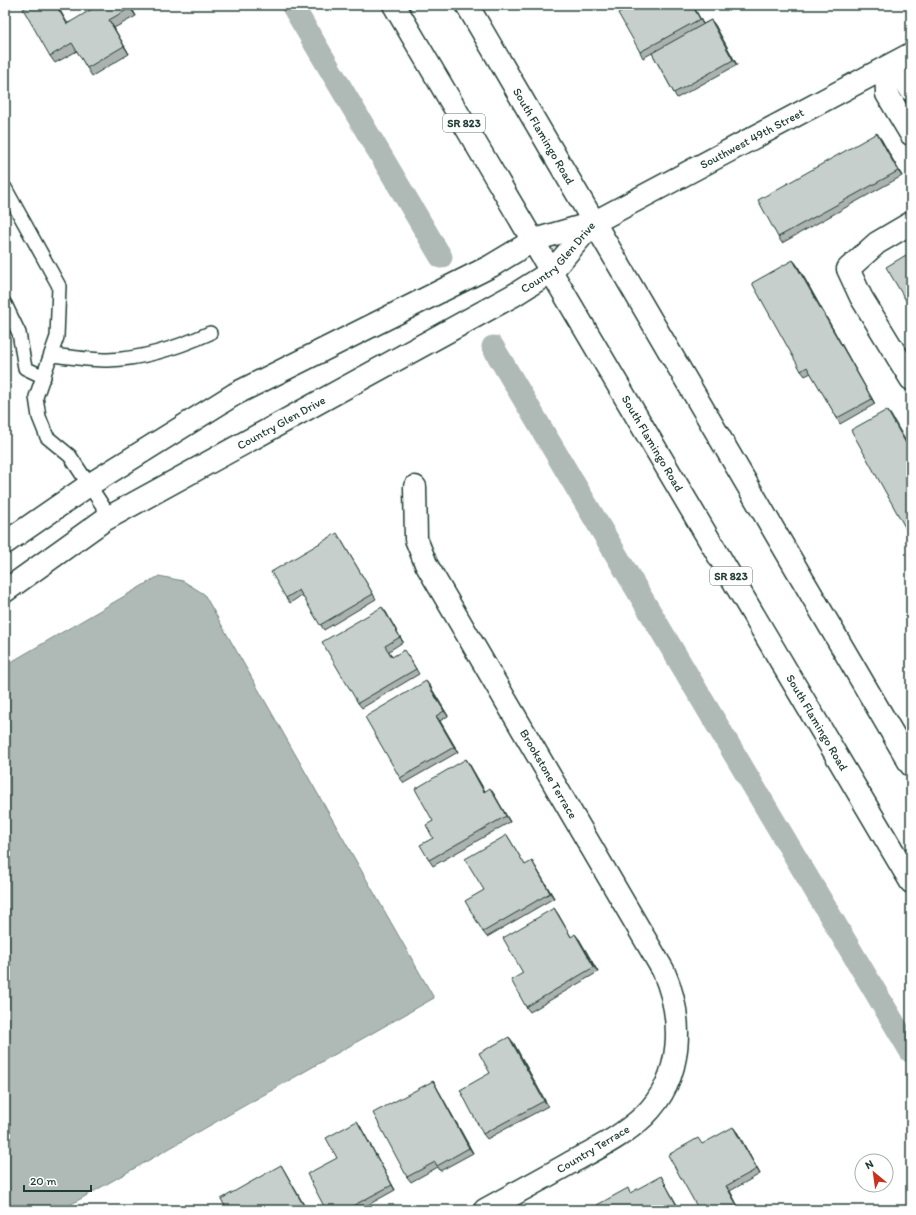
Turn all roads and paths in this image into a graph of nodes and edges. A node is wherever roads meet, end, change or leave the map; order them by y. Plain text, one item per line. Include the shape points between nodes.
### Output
1 (394, 5) edge
2 (466, 5) edge
3 (911, 54) edge
4 (886, 68) junction
5 (911, 90) edge
6 (911, 134) edge
7 (5, 188) edge
8 (592, 223) junction
9 (911, 224) edge
10 (534, 240) junction
11 (552, 271) junction
12 (5, 304) edge
13 (210, 333) dead end
14 (52, 355) junction
15 (44, 377) junction
16 (911, 379) edge
17 (89, 484) junction
18 (415, 487) dead end
19 (110, 517) junction
20 (5, 543) edge
21 (5, 591) edge
22 (911, 765) edge
23 (911, 882) edge
24 (673, 1062) joint
25 (486, 1210) edge

1 - 10 main road, South Flamingo Road / SR 823
2 - 8 main road, South Flamingo Road
3 - 4 main road, Southwest 49th Street
4 - 5 main road
4 - 6 main road via 887,94
4 - 8 main road, Southwest 49th Street
7 - 14 lane via 59,286 57,337
8 - 10 main road, Country Glen Drive
8 - 11 main road, Country Glen Drive
8 - 22 main road, South Flamingo Road
9 - 16 main road via 877,243 848,269 861,297
10 - 11 main road, South Flamingo Road / SR 823
10 - 17 main road, Country Glen Drive via 491,266 235,394
11 - 19 main road, Country Glen Drive via 514,295
11 - 23 main road, South Flamingo Road / SR 823
12 - 15 lane via 19,333 25,368
13 - 14 lane via 142,356 108,360
14 - 15 lane
15 - 17 lane via 36,397 39,417 47,437 70,456
17 - 19 lane
17 - 20 main road, Country Glen Drive
18 - 24 main road, Brookstone Terrace via 416,539 426,564 663,970 672,990 678,1045
19 - 21 main road, Country Glen Drive
24 - 25 main road, Country Terrace via 668,1082 659,1098 645,1116 630,1128

